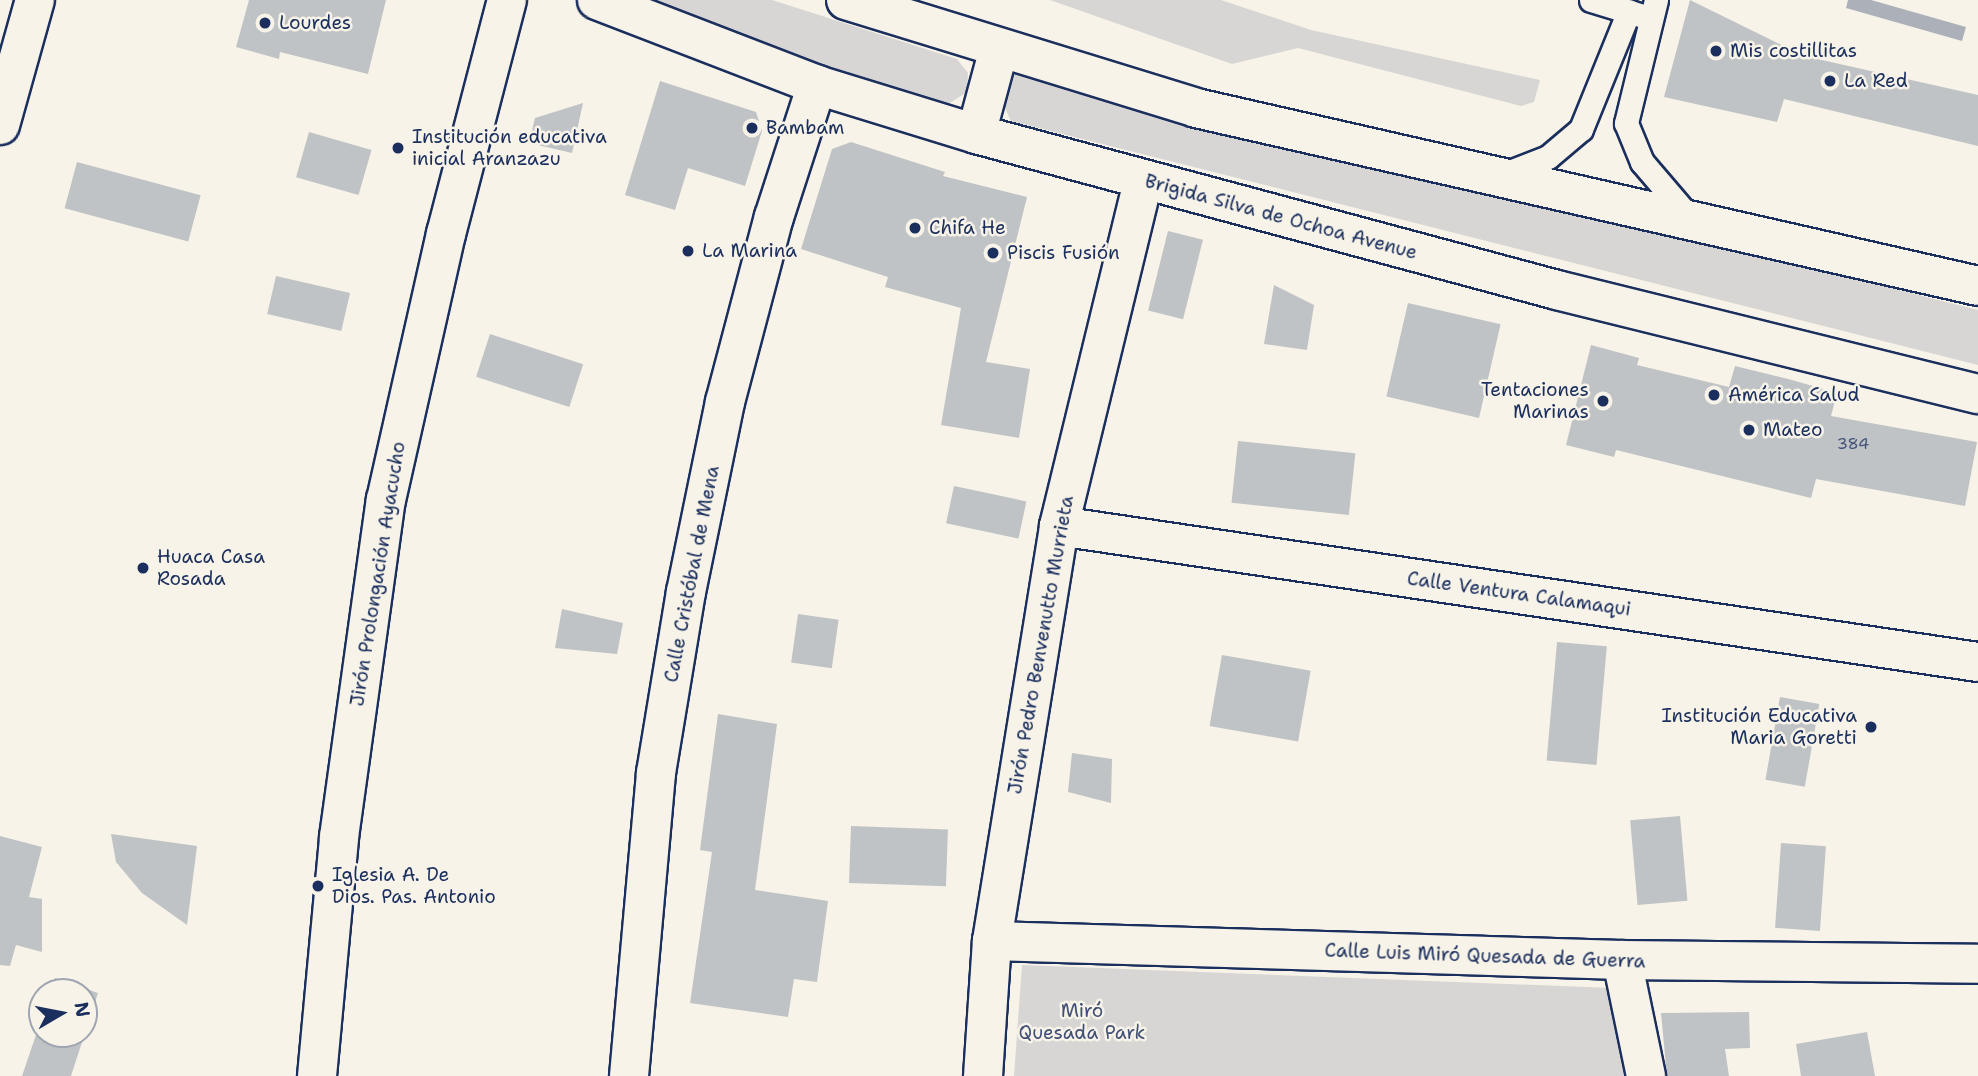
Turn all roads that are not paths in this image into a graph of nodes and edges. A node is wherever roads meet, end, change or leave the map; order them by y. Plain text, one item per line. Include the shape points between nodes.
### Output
1 (35, 0) edge
2 (508, 0) edge
3 (597, 0) edge
4 (846, 0) edge
5 (1591, 0) edge
6 (1654, 9) edge
7 (1629, 11) junction
8 (999, 49) junction
9 (817, 85) junction
10 (0, 125) edge
11 (976, 134) junction
12 (1499, 176) junction
13 (1143, 181) junction
14 (1693, 220) junction
15 (1978, 286) edge
16 (1978, 394) edge
17 (1059, 526) junction
18 (1978, 662) edge
19 (992, 941) junction
20 (1622, 960) junction
21 (1978, 964) edge
22 (317, 1076) edge
23 (629, 1076) edge
24 (983, 1076) edge
25 (1646, 1076) edge

1 - 10 street
2 - 22 street, Jirón Prolongación Ayacucho via 446,234 386,500 340,824
3 - 9 street, Brigida Silva de Ochoa Avenue
4 - 8 street
5 - 7 lane
6 - 7 lane
6 - 14 lane via 1626,123 1642,162
7 - 12 lane via 1581,129 1548,157
8 - 11 street
8 - 12 street via 1196,107
9 - 11 street, Brigida Silva de Ochoa Avenue
9 - 23 street, Calle Cristóbal de Mena via 774,217 725,402 686,592 656,773
11 - 13 street, Brigida Silva de Ochoa Avenue
12 - 14 street
13 - 16 street, Brigida Silva de Ochoa Avenue
13 - 17 street, Jirón Pedro Benvenutto Murrieta
14 - 15 street
17 - 18 street, Calle Ventura Calamaqui
17 - 19 street, Jirón Pedro Benvenutto Murrieta
19 - 20 street, Calle Luis Miró Quesada de Guerra
19 - 24 street, Jirón Pedro Benvenutto Murrieta
20 - 21 street, Calle Luis Miró Quesada de Guerra
20 - 25 street

